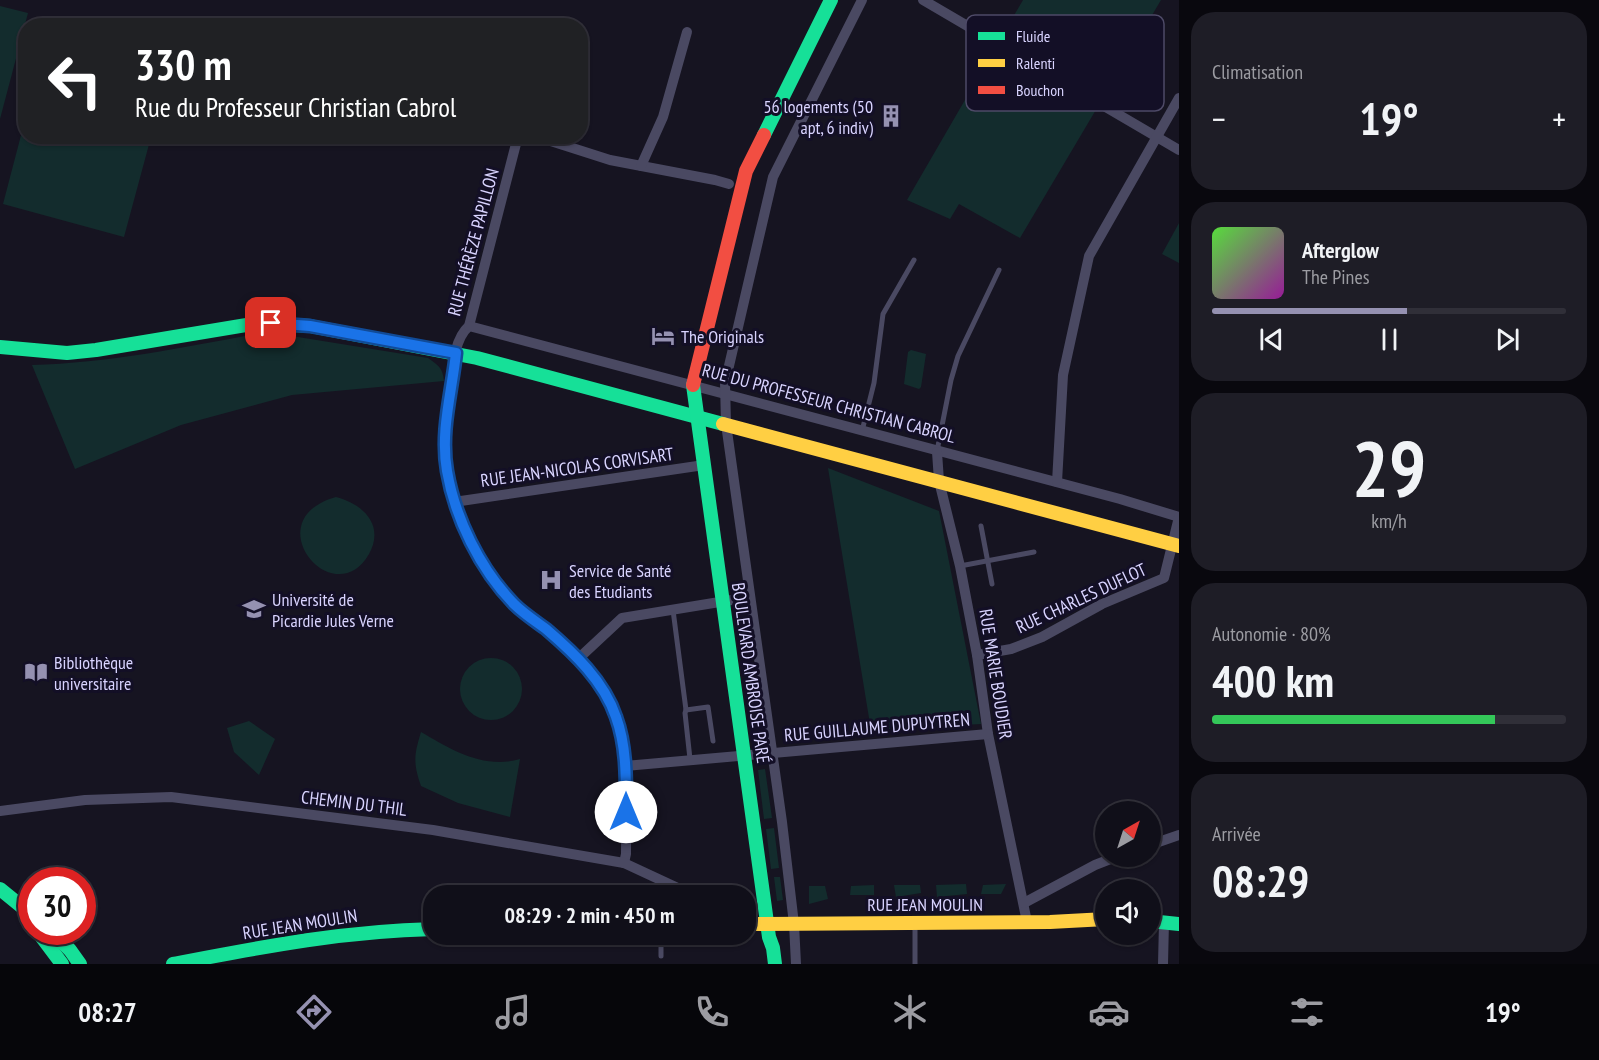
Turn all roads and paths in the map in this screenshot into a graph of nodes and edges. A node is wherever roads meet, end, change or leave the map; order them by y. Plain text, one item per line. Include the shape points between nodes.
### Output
1 (831, 0) edge
2 (862, 0) edge
3 (923, 0) edge
4 (966, 25) edge
5 (687, 32) dead end
6 (1179, 98) edge
7 (1113, 111) edge
8 (1157, 137) junction
9 (516, 144) edge
10 (560, 144) edge
11 (1179, 150) edge
12 (641, 166) junction
13 (729, 184) dead end
14 (914, 260) dead end
15 (999, 270) dead end
16 (469, 326) junction
17 (0, 347) edge
18 (456, 353) junction
19 (693, 385) junction
20 (726, 393) junction
21 (698, 416) junction
22 (726, 424) junction
23 (862, 431) junction
24 (937, 452) junction
25 (704, 465) junction
26 (939, 481) junction
27 (1057, 483) junction
28 (454, 502) junction
29 (1179, 517) edge
30 (981, 526) dead end
31 (1176, 545) edge
32 (1034, 552) dead end
33 (988, 561) junction
34 (960, 566) junction
35 (992, 584) dead end
36 (750, 597) junction
37 (723, 601) junction
38 (673, 609) junction
39 (977, 655) junction
40 (578, 659) junction
41 (686, 710) junction
42 (988, 734) junction
43 (713, 741) dead end
44 (771, 752) junction
45 (744, 754) junction
46 (690, 759) junction
47 (625, 766) junction
48 (0, 811) edge
49 (1179, 835) edge
50 (1161, 841) edge
51 (624, 863) junction
52 (1095, 865) edge
53 (671, 885) edge
54 (0, 889) edge
55 (15, 902) junction
56 (1024, 903) junction
57 (18, 904) edge
58 (18, 906) edge
59 (1095, 919) edge
60 (915, 922) junction
61 (1027, 922) junction
62 (1161, 922) edge
63 (756, 924) edge
64 (767, 924) junction
65 (794, 924) junction
66 (1179, 924) edge
67 (423, 929) edge
68 (48, 945) edge
69 (65, 945) edge
70 (661, 945) edge
71 (1160, 945) edge
72 (661, 956) dead end
73 (62, 964) edge
74 (80, 964) edge
75 (173, 964) edge
76 (775, 964) edge
77 (796, 964) edge
78 (915, 964) edge
79 (1163, 964) edge

1 - 19 street via 746,171
2 - 20 street, BOULEVARD AMBROISE PARÉ via 773,177 733,346
3 - 4 street
5 - 12 street via 663,117
6 - 8 street
7 - 8 street
8 - 11 street
8 - 27 street via 1089,256 1063,375
9 - 16 street, RUE THÉRÈZE PAPILLON
10 - 12 street
12 - 13 street
14 - 23 lane via 883,314 874,383
15 - 24 lane via 958,356
16 - 18 street, RUE THÉRÈZE PAPILLON via 459,338
16 - 19 street, RUE DU PROFESSEUR CHRISTIAN CABROL
17 - 18 street via 76,352 258,323 285,323
18 - 21 street
18 - 28 street, RUE THÉRÈZE PAPILLON via 445,424 446,469
19 - 20 street, RUE DU PROFESSEUR CHRISTIAN CABROL
19 - 21 street, BOULEVARD AMBROISE PARÉ
20 - 22 street, BOULEVARD AMBROISE PARÉ
20 - 23 street, RUE DU PROFESSEUR CHRISTIAN CABROL
21 - 22 street
21 - 25 street, BOULEVARD AMBROISE PARÉ
22 - 26 street
22 - 36 street, BOULEVARD AMBROISE PARÉ
23 - 24 street, RUE DU PROFESSEUR CHRISTIAN CABROL
24 - 26 street, RUE MARIE BOUDIER
24 - 27 street, RUE DU PROFESSEUR CHRISTIAN CABROL
25 - 28 street, RUE JEAN-NICOLAS CORVISART
25 - 37 street, BOULEVARD AMBROISE PARÉ
26 - 31 street
26 - 34 street, RUE MARIE BOUDIER
27 - 29 street, RUE DU PROFESSEUR CHRISTIAN CABROL
28 - 40 street, RUE THÉRÈZE PAPILLON via 488,572 514,604
29 - 31 street, RUE CHARLES DUFLOT
30 - 33 lane
31 - 39 street, RUE CHARLES DUFLOT via 1164,578 1102,604 1042,637 1011,649
32 - 33 lane
33 - 34 lane
33 - 35 lane
34 - 39 street, RUE MARIE BOUDIER
36 - 37 street
36 - 44 street, BOULEVARD AMBROISE PARÉ
37 - 38 street
37 - 45 street, BOULEVARD AMBROISE PARÉ
38 - 40 street via 622,618
38 - 41 lane
39 - 42 street, RUE MARIE BOUDIER
40 - 47 street, RUE THÉRÈZE PAPILLON via 611,704
41 - 43 lane via 708,707
41 - 46 lane
42 - 44 street, RUE GUILLAUME DUPUYTREN
42 - 56 street, RUE MARIE BOUDIER
44 - 45 street, RUE GUILLAUME DUPUYTREN
44 - 65 street, BOULEVARD AMBROISE PARÉ
45 - 46 street, RUE GUILLAUME DUPUYTREN
45 - 64 street, BOULEVARD AMBROISE PARÉ
46 - 47 street, RUE GUILLAUME DUPUYTREN
47 - 51 street, RUE THÉRÈZE PAPILLON
48 - 51 street, CHEMIN DU THIL via 84,800 171,797 432,830
49 - 50 street
51 - 53 street, CHEMIN DU THIL
52 - 56 street
54 - 55 street
55 - 57 street
55 - 58 street
56 - 61 street, RUE MARIE BOUDIER
59 - 61 street, RUE JEAN MOULIN
60 - 61 street, RUE JEAN MOULIN
60 - 65 street, RUE JEAN MOULIN
60 - 78 lane
62 - 66 street
63 - 64 street, RUE JEAN MOULIN
64 - 65 street, RUE JEAN MOULIN
64 - 76 street, BOULEVARD AMBROISE PARÉ
65 - 77 street, BOULEVARD AMBROISE PARÉ
67 - 75 street, RUE JEAN MOULIN via 290,941
68 - 73 street
69 - 74 street
70 - 72 lane
71 - 79 street

